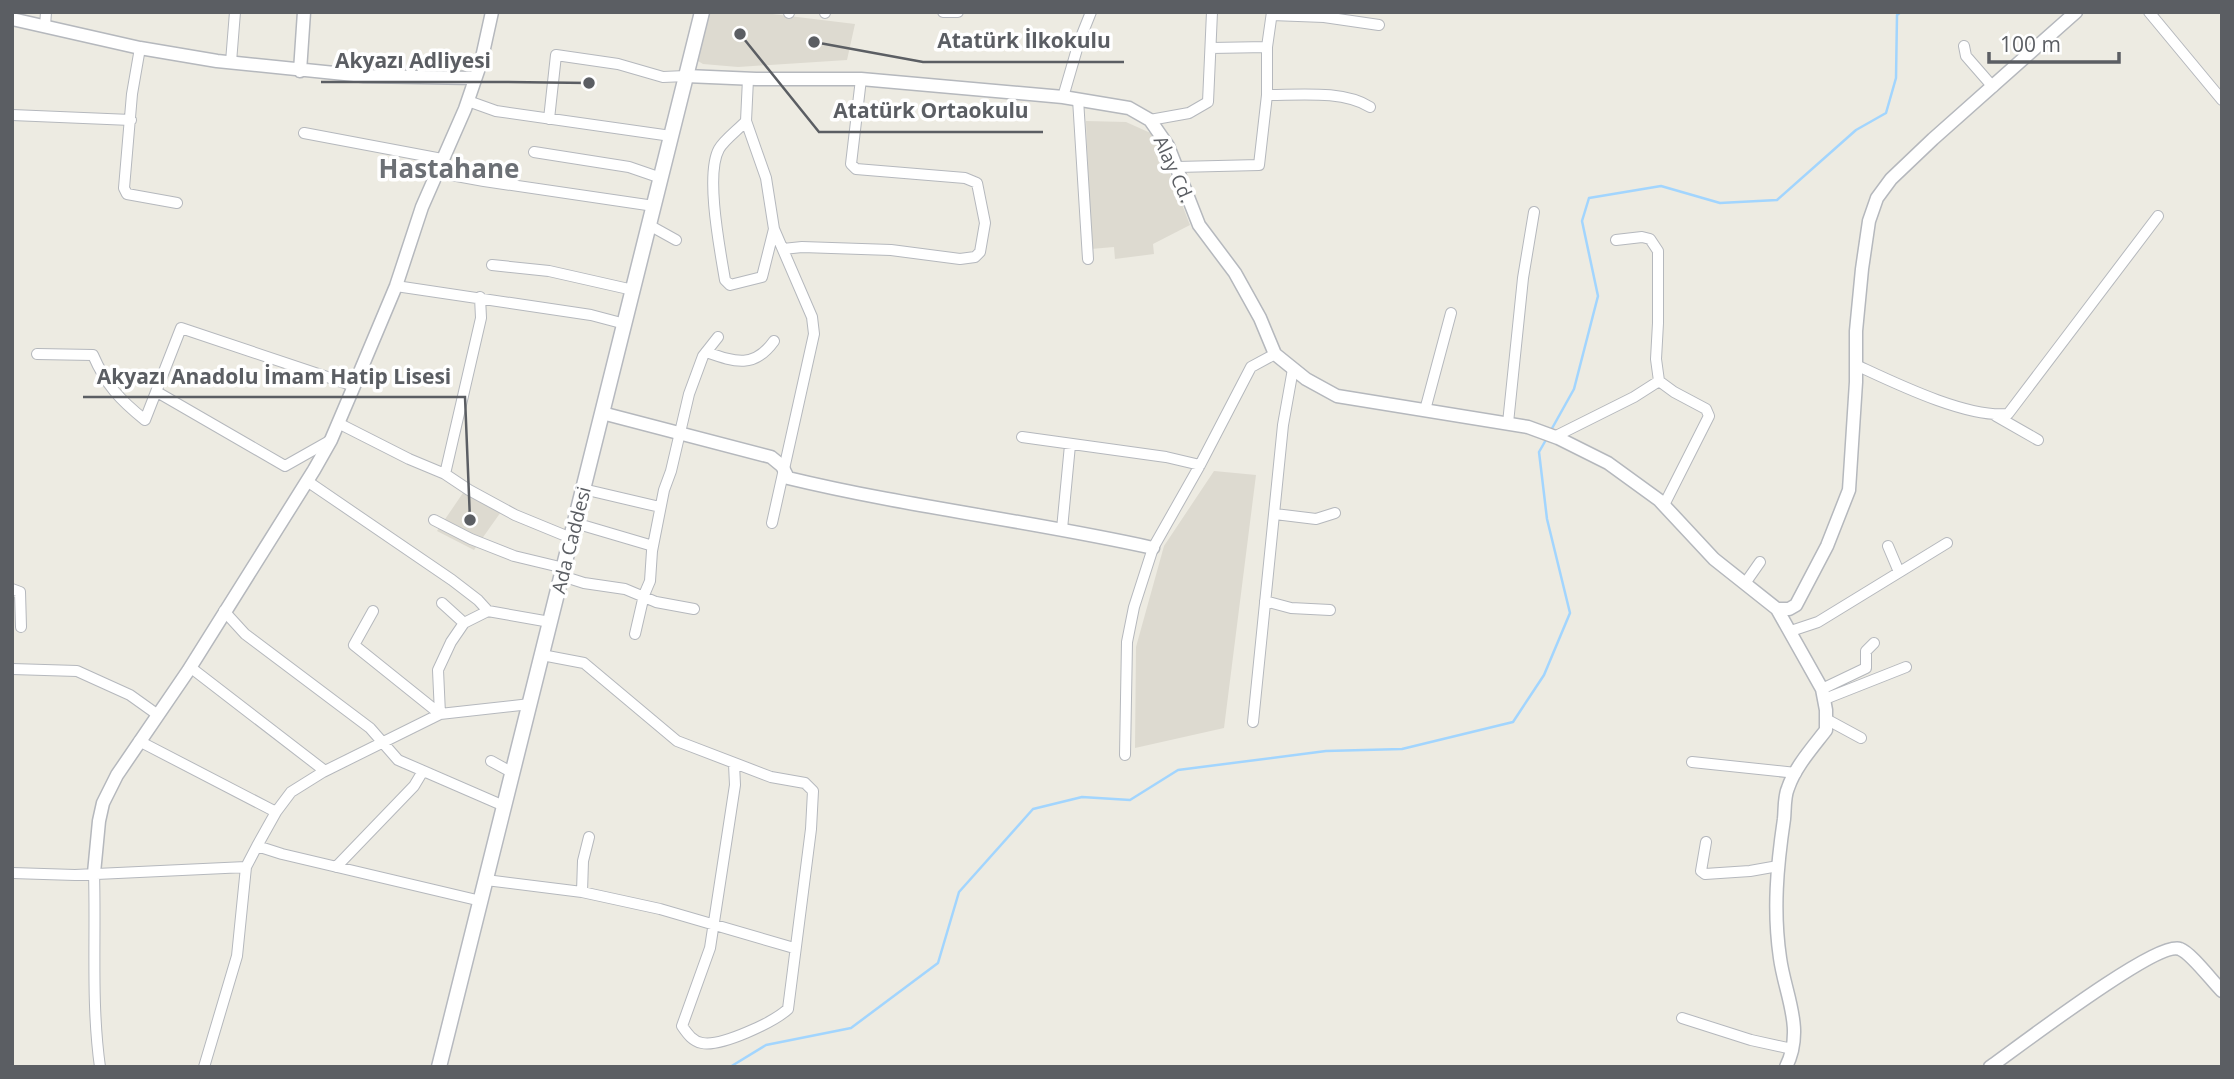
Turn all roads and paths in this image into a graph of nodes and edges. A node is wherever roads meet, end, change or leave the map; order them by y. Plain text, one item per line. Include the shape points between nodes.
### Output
1 (47, 12) edge
2 (235, 12) edge
3 (304, 12) edge
4 (492, 12) edge
5 (702, 12) edge
6 (943, 12) edge
7 (958, 12) edge
8 (1091, 12) edge
9 (1212, 12) edge
10 (2076, 12) edge
11 (2149, 12) edge
12 (1272, 14) edge
13 (12, 19) edge
14 (1379, 25) dead end
15 (45, 26) junction
16 (1964, 46) dead end
17 (1267, 47) junction
18 (140, 48) junction
19 (1211, 48) junction
20 (231, 62) junction
21 (300, 71) junction
22 (686, 76) junction
23 (475, 78) junction
24 (748, 79) junction
25 (861, 79) junction
26 (1993, 87) junction
27 (1267, 95) junction
28 (1063, 97) junction
29 (1078, 99) junction
30 (2222, 100) edge
31 (468, 101) junction
32 (1370, 107) dead end
33 (12, 115) edge
34 (549, 119) junction
35 (131, 120) junction
36 (1150, 120) junction
37 (746, 121) junction
38 (304, 133) dead end
39 (671, 136) junction
40 (534, 152) dead end
41 (440, 163) junction
42 (1177, 167) junction
43 (661, 178) junction
44 (177, 203) dead end
45 (654, 206) junction
46 (1534, 212) dead end
47 (2158, 216) dead end
48 (649, 225) junction
49 (774, 229) junction
50 (676, 240) dead end
51 (1616, 240) dead end
52 (783, 249) junction
53 (1088, 259) dead end
54 (492, 265) dead end
55 (396, 285) junction
56 (633, 290) junction
57 (480, 298) junction
58 (1451, 313) dead end
59 (625, 324) junction
60 (718, 337) dead end
61 (775, 341) dead end
62 (706, 352) junction
63 (37, 354) dead end
64 (1275, 354) junction
65 (1856, 365) junction
66 (1293, 369) junction
67 (1659, 380) junction
68 (354, 386) junction
69 (157, 393) junction
70 (1425, 410) junction
71 (602, 413) junction
72 (1996, 415) junction
73 (338, 424) junction
74 (1508, 424) junction
75 (680, 433) junction
76 (1022, 437) dead end
77 (1556, 437) junction
78 (331, 440) junction
79 (2038, 440) dead end
80 (1069, 445) junction
81 (1200, 465) junction
82 (785, 471) junction
83 (446, 474) junction
84 (307, 481) junction
85 (583, 488) junction
86 (1664, 505) junction
87 (660, 507) junction
88 (1335, 513) dead end
89 (1275, 514) junction
90 (434, 520) dead end
91 (575, 523) junction
92 (772, 523) dead end
93 (1062, 529) junction
94 (571, 538) junction
95 (1947, 543) dead end
96 (653, 546) junction
97 (1888, 546) dead end
98 (1153, 548) junction
99 (1760, 562) dead end
100 (563, 572) junction
101 (1899, 572) junction
102 (1746, 582) junction
103 (12, 589) edge
104 (644, 595) junction
105 (1265, 601) junction
106 (442, 603) dead end
107 (694, 609) dead end
108 (1777, 609) junction
109 (1330, 610) dead end
110 (224, 611) junction
111 (373, 611) dead end
112 (488, 611) junction
113 (464, 622) junction
114 (550, 622) junction
115 (21, 627) dead end
116 (1791, 631) junction
117 (635, 634) dead end
118 (1874, 643) dead end
119 (542, 654) junction
120 (190, 667) junction
121 (1906, 667) dead end
122 (12, 670) edge
123 (1823, 694) junction
124 (530, 704) junction
125 (440, 713) junction
126 (158, 715) junction
127 (1826, 719) junction
128 (1253, 722) dead end
129 (1861, 738) dead end
130 (139, 741) junction
131 (383, 743) junction
132 (1125, 755) dead end
133 (491, 761) dead end
134 (1692, 762) dead end
135 (734, 764) junction
136 (325, 771) junction
137 (423, 771) junction
138 (513, 773) junction
139 (1796, 773) junction
140 (504, 806) junction
141 (276, 812) junction
142 (589, 837) dead end
143 (1706, 842) dead end
144 (257, 846) junction
145 (1778, 866) junction
146 (246, 867) junction
147 (336, 867) junction
148 (12, 873) edge
149 (94, 873) junction
150 (486, 880) junction
151 (582, 892) junction
152 (481, 901) junction
153 (713, 925) junction
154 (794, 948) junction
155 (2222, 991) edge
156 (1682, 1018) dead end
157 (1792, 1049) junction
158 (100, 1067) edge
159 (204, 1067) edge
160 (441, 1067) edge
161 (1786, 1067) edge
162 (1990, 1067) edge

1 - 15 street
2 - 20 street
3 - 21 street
4 - 23 street
5 - 22 main road, Ada Caddesi
6 - 7 street
8 - 28 street
9 - 19 street
10 - 26 street
11 - 30 street
12 - 14 street
12 - 17 street
13 - 15 street
15 - 18 street
16 - 26 street via 1966,56
17 - 19 street
17 - 27 street
18 - 20 street
18 - 35 street
19 - 36 street via 1208,102 1189,113
20 - 21 street
21 - 23 street
22 - 24 street, Alay Cd.
22 - 34 street via 663,77 618,64 556,55
22 - 39 main road, Ada Caddesi
23 - 31 street
24 - 25 street, Alay Cd.
24 - 37 street
25 - 28 street, Alay Cd.
25 - 52 street via 851,164 856,169 965,178 977,183 985,223 980,252 960,259 891,250
26 - 65 street via 1891,179 1877,198 1862,269
27 - 32 street via 1341,96
27 - 42 street via 1259,165
28 - 29 street, Alay Cd.
29 - 36 street, Alay Cd. via 1129,108
29 - 53 street
31 - 34 street via 496,111
31 - 41 street
33 - 35 street
34 - 39 street
35 - 44 street via 124,174 127,194
36 - 42 street, Alay Cd.
37 - 49 street via 766,177
37 - 49 street via 721,146 715,169 717,230 725,280 730,285 762,277
38 - 41 street
39 - 43 main road, Ada Caddesi
40 - 43 street via 629,167
41 - 45 street via 451,175
41 - 55 street
42 - 64 street, Alay Cd. via 1199,225 1235,273
43 - 45 main road, Ada Caddesi
45 - 48 main road, Ada Caddesi
46 - 74 street
47 - 72 street via 2017,405 2008,414
48 - 50 street
48 - 56 main road, Ada Caddesi
49 - 52 street
51 - 67 street via 1650,239 1658,251
52 - 82 street via 812,317 814,334
54 - 56 street via 550,271
55 - 57 street
55 - 68 street
56 - 59 main road, Ada Caddesi
57 - 59 street
57 - 83 street via 481,318
58 - 70 street
59 - 71 main road, Ada Caddesi
60 - 62 street
61 - 62 street via 758,358 745,362
62 - 75 street
63 - 69 street via 93,355 102,377 121,401 145,420
64 - 66 street, Alay Cd.
64 - 81 street via 1251,367
65 - 72 street via 1900,386
65 - 108 street via 1849,490 1796,605
66 - 70 street, Alay Cd. via 1336,396
66 - 89 street
67 - 77 street
67 - 86 street via 1706,409 1709,416
68 - 69 street via 181,328
68 - 73 street
69 - 78 street via 285,466
70 - 74 street, Alay Cd.
71 - 75 street
71 - 85 main road, Ada Caddesi
72 - 79 street
73 - 78 street
73 - 83 street
74 - 77 street, Alay Cd.
75 - 82 street via 771,457
75 - 87 street
76 - 80 street
77 - 86 street, Alay Cd. via 1608,463
78 - 84 street
80 - 81 street
80 - 93 street
81 - 98 street
82 - 92 street
82 - 93 street via 788,478 833,489
83 - 94 street via 515,515
84 - 110 street
84 - 112 street via 442,573
85 - 87 street
85 - 91 main road, Ada Caddesi
86 - 102 street, Alay Cd. via 1714,559
87 - 96 street
88 - 89 street via 1316,519
89 - 105 street
90 - 100 street via 471,539
91 - 94 main road, Ada Caddesi
91 - 96 street
93 - 98 street
94 - 100 main road, Ada Caddesi
95 - 101 street
96 - 104 street
97 - 101 street
98 - 132 street via 1127,642
99 - 102 street
100 - 104 street via 583,583
100 - 114 main road, Ada Caddesi
101 - 116 street via 1818,622
102 - 108 street, Alay Cd.
103 - 115 street via 20,592
104 - 107 street via 656,602
104 - 117 street
105 - 109 street
105 - 128 street
106 - 113 street
108 - 116 street, Alay Cd.
110 - 120 street
110 - 131 street via 245,634 370,727
111 - 125 street via 354,645
112 - 113 street
112 - 114 street
113 - 125 street via 438,670
114 - 119 main road, Ada Caddesi
116 - 123 street, Alay Cd.
118 - 123 street via 1866,651 1866,668
119 - 124 main road, Ada Caddesi
119 - 135 street via 584,663 677,741
120 - 126 street
120 - 136 street
121 - 123 street
122 - 126 street via 77,671 130,695
123 - 127 street
124 - 125 street
124 - 138 main road, Ada Caddesi
125 - 131 street
126 - 130 street
127 - 129 street
127 - 139 street via 1826,730
130 - 141 street
130 - 149 street via 103,803
131 - 136 street
131 - 137 street via 398,760
133 - 138 street
134 - 139 street
135 - 153 street via 735,785
135 - 154 street via 805,783 813,791
136 - 141 street via 291,792
137 - 140 street
137 - 147 street
138 - 140 main road, Ada Caddesi
139 - 145 street via 1788,788
140 - 150 main road, Ada Caddesi
141 - 144 street
142 - 151 street
143 - 145 street via 1701,871 1705,874
144 - 146 street
144 - 147 street
145 - 157 street via 1775,922 1792,1004
146 - 149 street
146 - 159 street via 237,956
147 - 152 street
148 - 149 street
149 - 158 street
150 - 151 street
150 - 152 main road, Ada Caddesi
151 - 153 street
152 - 160 main road, Ada Caddesi
153 - 154 street
153 - 154 street via 710,948 682,1026 689,1037 702,1043 719,1042 778,1018 788,1009
155 - 162 street via 2182,950 2171,947 2150,956
156 - 157 street
157 - 161 street

